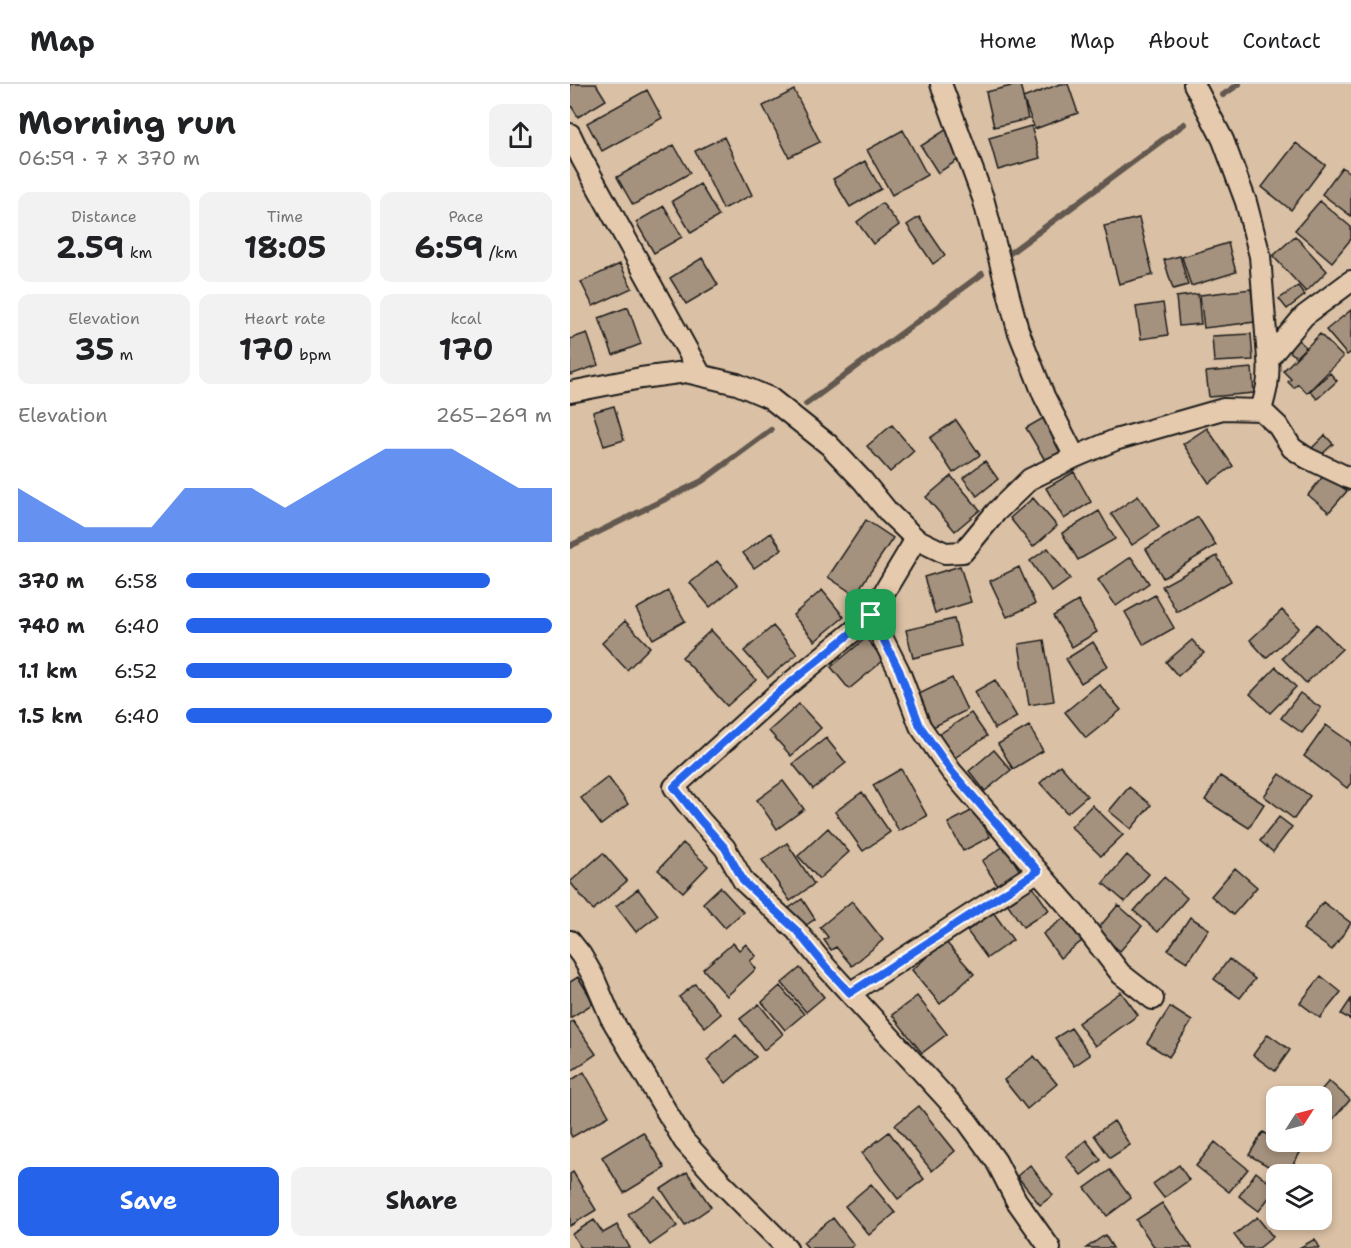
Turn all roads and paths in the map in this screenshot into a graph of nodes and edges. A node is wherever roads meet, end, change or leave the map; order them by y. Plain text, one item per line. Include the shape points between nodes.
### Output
1 (941, 84) edge
2 (1194, 84) edge
3 (570, 134) edge
4 (1351, 281) edge
5 (1268, 359) junction
6 (701, 375) junction
7 (570, 392) edge
8 (1261, 410) junction
9 (1075, 456) junction
10 (1351, 479) edge
11 (916, 539) junction
12 (871, 615) junction
13 (1038, 871) junction
14 (570, 941) edge
15 (850, 993) junction
16 (1153, 999) dead end
17 (787, 1248) edge
18 (1050, 1248) edge

1 - 9 street via 983,198 1018,330 1044,396
2 - 5 street via 1223,140 1249,213 1260,256
3 - 6 street
4 - 5 street via 1304,316
5 - 8 street
6 - 7 street via 686,372
6 - 11 street via 770,398 829,445
8 - 9 street via 1223,409 1115,440
8 - 10 street via 1278,426 1292,448
9 - 11 street via 1030,478 963,552 945,553
11 - 12 street
12 - 13 street via 899,670 920,726 951,771
12 - 15 street via 674,787 725,848 744,882 796,930
13 - 15 street
13 - 16 street via 1121,974
14 - 17 street via 684,1141
15 - 18 street via 967,1121

